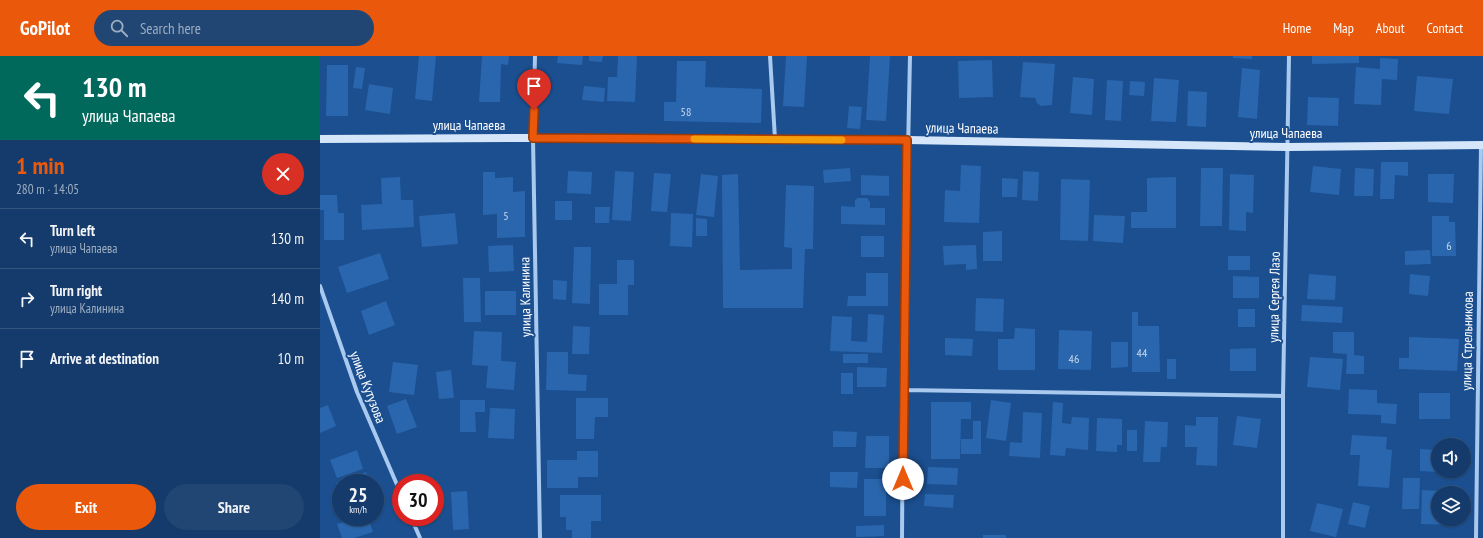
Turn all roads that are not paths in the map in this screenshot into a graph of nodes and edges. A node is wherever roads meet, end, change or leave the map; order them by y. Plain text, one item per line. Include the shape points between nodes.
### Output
1 (535, 56) edge
2 (770, 56) edge
3 (910, 56) edge
4 (1289, 56) edge
5 (533, 138) junction
6 (320, 139) edge
7 (775, 139) junction
8 (907, 140) junction
9 (1482, 145) edge
10 (1288, 146) junction
11 (320, 286) edge
12 (903, 390) junction
13 (1283, 396) junction
14 (392, 474) edge
15 (415, 526) edge
16 (420, 538) edge
17 (540, 538) edge
18 (902, 538) edge
19 (1283, 538) edge
20 (1476, 538) edge

1 - 5 street, улица Калинина
2 - 7 street
3 - 8 street
4 - 10 street, улица Сергея Лазо
5 - 6 street, улица Чапаева
5 - 7 street, улица Чапаева
5 - 17 street, улица Калинина
7 - 8 street, улица Чапаева
8 - 10 street, улица Чапаева
8 - 12 street
9 - 10 street, улица Чапаева
9 - 20 street, улица Стрельникова
10 - 13 street, улица Сергея Лазо
11 - 14 street, улица Кутузова via 357,392
12 - 13 street
12 - 18 street
13 - 19 street, улица Сергея Лазо
15 - 16 street

